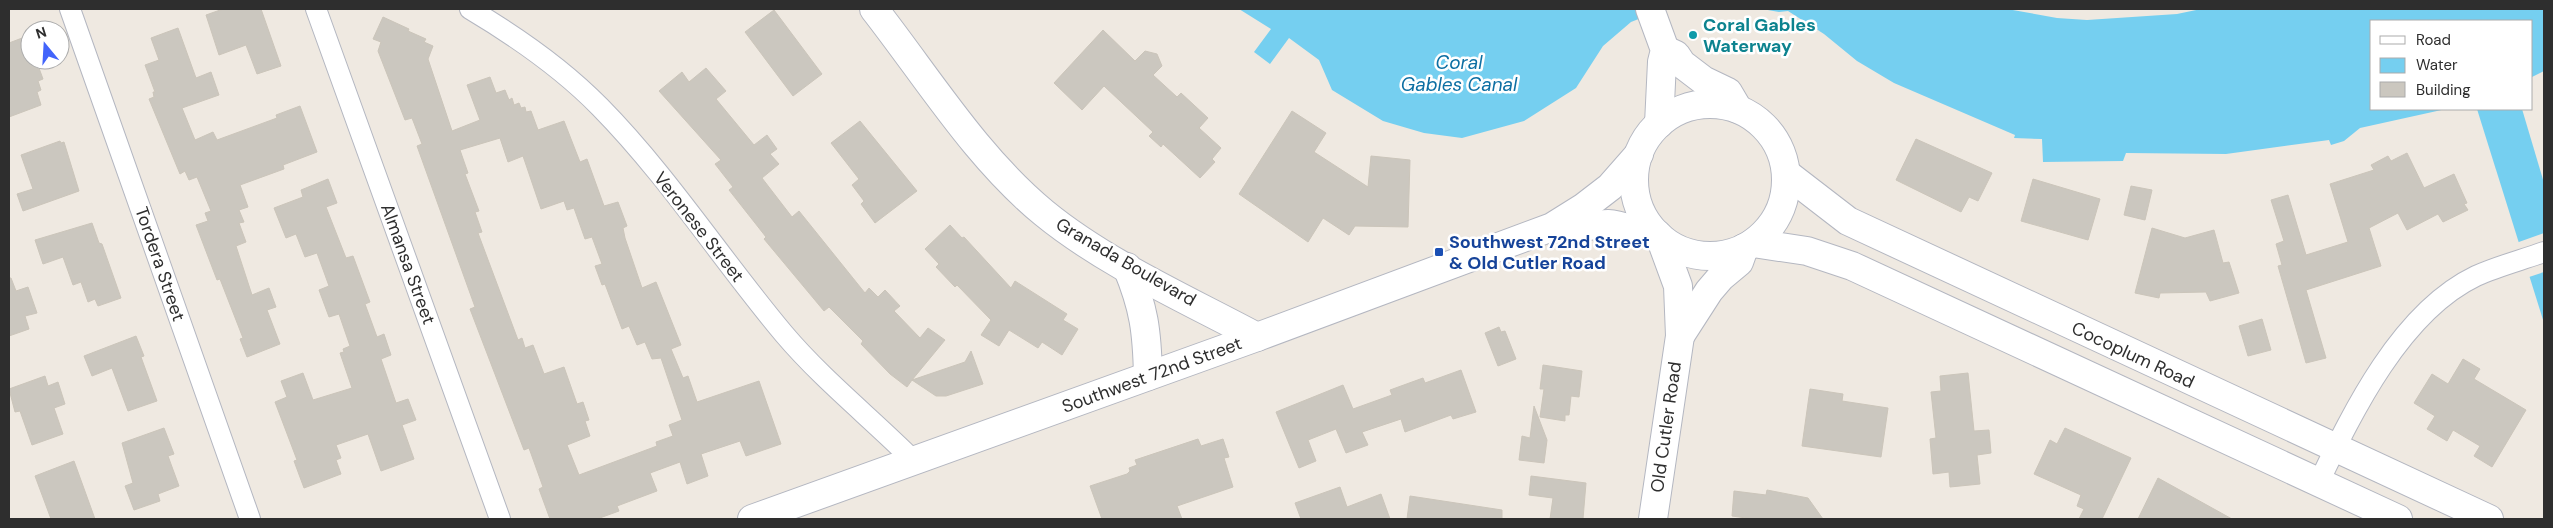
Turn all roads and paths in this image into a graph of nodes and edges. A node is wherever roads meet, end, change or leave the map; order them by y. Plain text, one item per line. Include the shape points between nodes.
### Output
1 (70, 9) edge
2 (316, 9) edge
3 (470, 9) edge
4 (874, 9) edge
5 (1657, 29) edge
6 (1738, 109) junction
7 (1659, 124) junction
8 (1639, 154) junction
9 (1786, 174) junction
10 (1552, 227) junction
11 (1658, 235) junction
12 (1749, 245) junction
13 (2544, 252) edge
14 (1126, 267) junction
15 (1680, 336) junction
16 (1258, 337) junction
17 (1148, 376) junction
18 (2335, 448) junction
19 (914, 461) junction
20 (2319, 482) junction
21 (250, 519) edge
22 (500, 519) edge
23 (752, 519) edge
24 (1653, 519) edge
25 (2398, 519) edge
26 (2489, 519) edge

1 - 21 street, Tordera Street
2 - 22 street, Almansa Street
3 - 19 street, Veronese Street via 552,64 599,106 642,154 800,352
4 - 14 main road, Granada Boulevard via 1002,174 1064,228
5 - 6 main road via 1676,55 1698,76 1728,92
5 - 7 main road via 1662,62
6 - 7 main road via 1707,104 1691,106
6 - 9 main road via 1765,126 1775,138
7 - 8 main road
8 - 10 main road, Southwest 72nd Street via 1610,187
8 - 11 main road via 1634,177 1637,201
9 - 12 main road via 1784,200 1778,215 1769,228
9 - 18 main road, Cocoplum Road via 1848,221
10 - 11 main road, Southwest 72nd Street via 1563,230 1607,224 1645,235
10 - 16 main road, Southwest 72nd Street
11 - 12 main road via 1674,247 1697,255 1714,256
11 - 15 main road, Old Cutler Road via 1678,286
12 - 15 main road, Old Cutler Road via 1739,262 1709,291
12 - 20 main road, Cocoplum Road via 1815,253 1852,266
13 - 18 street via 2460,286 2419,320 2372,382
14 - 16 main road, Granada Boulevard
14 - 17 main road via 1143,310
15 - 24 main road, Old Cutler Road
16 - 17 main road, Southwest 72nd Street
17 - 19 main road, Southwest 72nd Street
18 - 20 street
18 - 26 main road, Cocoplum Road
19 - 23 main road, Southwest 72nd Street
20 - 25 main road, Cocoplum Road

